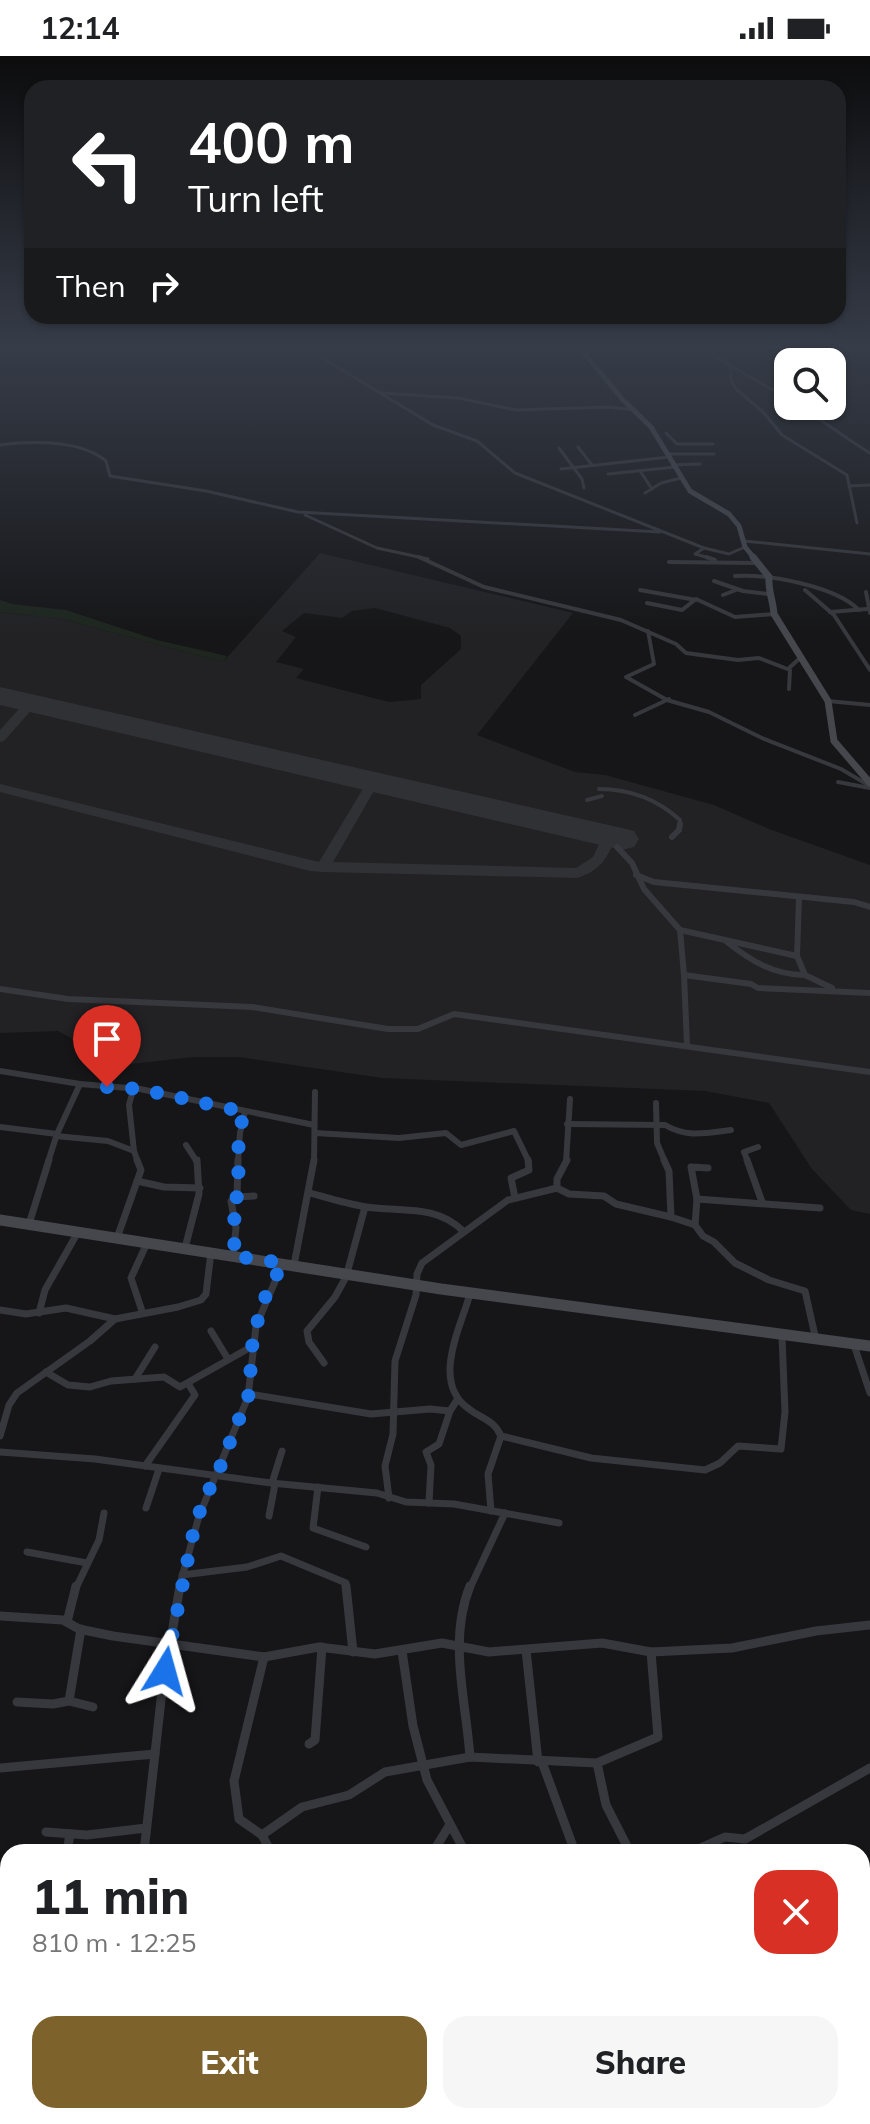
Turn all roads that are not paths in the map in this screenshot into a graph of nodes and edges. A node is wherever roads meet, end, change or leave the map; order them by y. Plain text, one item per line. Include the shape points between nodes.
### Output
1 (677, 444) edge
2 (43, 445) edge
3 (481, 445) edge
4 (661, 445) edge
5 (798, 445) edge
6 (578, 447) dead end
7 (559, 448) dead end
8 (683, 454) junction
9 (714, 454) dead end
10 (668, 456) junction
11 (700, 464) dead end
12 (592, 465) dead end
13 (674, 466) junction
14 (571, 468) junction
15 (561, 469) dead end
16 (640, 471) junction
17 (608, 474) dead end
18 (681, 478) junction
19 (870, 485) edge
20 (849, 486) junction
21 (584, 488) dead end
22 (652, 489) junction
23 (645, 493) dead end
24 (298, 512) junction
25 (857, 523) dead end
26 (660, 532) junction
27 (745, 544) junction
28 (704, 548) junction
29 (870, 554) edge
30 (669, 562) dead end
31 (756, 563) junction
32 (727, 564) junction
33 (735, 576) dead end
34 (769, 577) junction
35 (714, 581) dead end
36 (798, 586) junction
37 (640, 590) dead end
38 (736, 590) junction
39 (866, 592) dead end
40 (768, 594) junction
41 (723, 595) dead end
42 (696, 600) junction
43 (647, 603) dead end
44 (859, 610) junction
45 (869, 611) edge
46 (830, 612) junction
47 (774, 614) junction
48 (648, 631) junction
49 (801, 657) junction
50 (788, 669) junction
51 (870, 670) edge
52 (628, 679) dead end
53 (789, 689) dead end
54 (658, 696) junction
55 (669, 699) junction
56 (828, 701) junction
57 (870, 705) edge
58 (635, 715) dead end
59 (838, 782) dead end
60 (870, 786) edge
61 (599, 789) dead end
62 (602, 796) dead end
63 (587, 800) dead end
64 (672, 837) dead end
65 (617, 847) dead end
66 (636, 875) junction
67 (799, 898) junction
68 (870, 907) edge
69 (680, 930) junction
70 (724, 940) junction
71 (797, 956) junction
72 (684, 975) junction
73 (805, 975) junction
74 (0, 989) edge
75 (835, 990) junction
76 (870, 993) edge
77 (687, 1045) junction
78 (0, 1071) edge
79 (870, 1072) edge
80 (80, 1084) junction
81 (133, 1090) junction
82 (315, 1092) dead end
83 (570, 1099) dead end
84 (656, 1103) dead end
85 (245, 1112) junction
86 (567, 1124) junction
87 (657, 1124) junction
88 (0, 1127) edge
89 (314, 1129) junction
90 (731, 1130) dead end
91 (56, 1135) junction
92 (186, 1145) dead end
93 (758, 1147) dead end
94 (134, 1151) junction
95 (708, 1168) dead end
96 (137, 1181) junction
97 (200, 1188) junction
98 (557, 1188) junction
99 (310, 1193) junction
100 (254, 1196) dead end
101 (237, 1197) junction
102 (515, 1198) junction
103 (697, 1199) junction
104 (762, 1202) junction
105 (365, 1207) junction
106 (820, 1208) dead end
107 (671, 1217) junction
108 (1, 1221) edge
109 (29, 1224) junction
110 (695, 1225) junction
111 (463, 1231) junction
112 (78, 1232) junction
113 (117, 1238) junction
114 (147, 1243) junction
115 (185, 1248) junction
116 (211, 1252) junction
117 (233, 1256) junction
118 (289, 1264) junction
119 (347, 1273) junction
120 (417, 1285) junction
121 (470, 1293) junction
122 (0, 1310) edge
123 (142, 1311) junction
124 (39, 1313) junction
125 (115, 1319) junction
126 (211, 1331) dead end
127 (782, 1336) junction
128 (816, 1340) junction
129 (854, 1345) junction
130 (870, 1346) edge
131 (155, 1347) dead end
132 (252, 1347) junction
133 (228, 1359) junction
134 (324, 1363) dead end
135 (46, 1372) junction
136 (135, 1379) junction
137 (189, 1385) junction
138 (870, 1393) edge
139 (249, 1394) junction
140 (457, 1400) junction
141 (392, 1411) junction
142 (450, 1411) junction
143 (0, 1436) edge
144 (501, 1436) junction
145 (282, 1451) dead end
146 (0, 1452) edge
147 (145, 1466) junction
148 (159, 1469) junction
149 (217, 1475) junction
150 (274, 1484) junction
151 (318, 1487) junction
152 (389, 1498) junction
153 (429, 1503) junction
154 (146, 1508) dead end
155 (491, 1511) junction
156 (104, 1513) dead end
157 (505, 1513) junction
158 (269, 1516) dead end
159 (559, 1523) dead end
160 (366, 1547) dead end
161 (27, 1552) dead end
162 (87, 1563) junction
163 (182, 1575) junction
164 (0, 1616) edge
165 (67, 1622) junction
166 (870, 1625) edge
167 (81, 1629) junction
168 (169, 1643) junction
169 (461, 1645) junction
170 (322, 1647) junction
171 (526, 1650) junction
172 (402, 1651) junction
173 (353, 1652) junction
174 (651, 1652) junction
175 (264, 1657) junction
176 (69, 1701) junction
177 (17, 1702) dead end
178 (93, 1707) dead end
179 (309, 1744) dead end
180 (155, 1754) junction
181 (470, 1757) junction
182 (540, 1762) junction
183 (597, 1763) junction
184 (423, 1765) junction
185 (0, 1768) edge
186 (870, 1768) edge
187 (449, 1826) junction
188 (146, 1828) junction
189 (46, 1832) dead end
190 (70, 1834) junction
191 (262, 1835) junction
192 (68, 1844) edge
193 (145, 1844) edge
194 (267, 1844) edge
195 (438, 1844) edge
196 (460, 1844) edge
197 (572, 1844) edge
198 (626, 1844) edge
199 (710, 1844) edge

1 - 8 street
2 - 24 street via 103,457 110,476
3 - 26 street via 515,473
4 - 10 street
5 - 20 street via 845,473
6 - 12 street
7 - 14 street
8 - 9 street
8 - 10 street
10 - 13 street
10 - 14 street
11 - 13 street
13 - 16 street
13 - 18 street
14 - 15 street
14 - 21 street
16 - 17 street
16 - 22 street
18 - 22 street
18 - 27 street via 690,491 729,514
19 - 20 street
20 - 25 street
22 - 23 street
24 - 26 street
24 - 48 street via 377,548 430,560 484,587 601,614
26 - 28 street
27 - 28 street via 729,554
27 - 29 street
27 - 31 street
28 - 32 street via 695,554
30 - 32 street
31 - 32 street
31 - 34 street
33 - 34 street
34 - 36 street
34 - 40 street
35 - 38 street
36 - 44 street via 848,599
36 - 46 street
37 - 42 street
38 - 40 street
38 - 41 street
39 - 45 street
40 - 47 street
42 - 43 street via 682,610
42 - 47 street via 735,617
44 - 45 street
44 - 46 street
46 - 51 street
47 - 49 street
48 - 50 street via 686,653 759,658
48 - 54 street via 654,664 626,677
49 - 50 street
49 - 56 street
50 - 53 street
52 - 55 street
54 - 55 street
54 - 60 street via 709,712
55 - 58 street
56 - 57 street
56 - 60 street via 834,741
59 - 60 street
61 - 64 street via 661,803 680,820
62 - 63 street
65 - 66 street
66 - 67 street via 654,882
66 - 69 street
67 - 68 street
67 - 71 street
69 - 70 street
69 - 72 street
70 - 71 street
70 - 73 street via 766,968
71 - 73 street
72 - 75 street via 758,988
72 - 77 street
73 - 75 street
74 - 77 street via 68,999 252,1007 388,1029 418,1029 454,1014
75 - 76 street
77 - 79 street
78 - 80 street
80 - 81 street
80 - 91 street
81 - 85 street
81 - 94 street via 128,1112
82 - 89 street
83 - 86 street
84 - 87 street
85 - 89 street
85 - 101 street via 237,1144
86 - 87 street
86 - 98 street via 567,1161
87 - 90 street via 692,1135
87 - 107 street via 657,1143 669,1171
88 - 91 street
89 - 99 street
89 - 102 street via 399,1138 446,1133 461,1145 514,1131 531,1166 511,1178
91 - 94 street via 108,1141
91 - 109 street
92 - 97 street via 200,1168
93 - 104 street via 744,1152
94 - 96 street via 141,1170
95 - 103 street via 691,1167
96 - 97 street
96 - 113 street
97 - 115 street
98 - 102 street
98 - 107 street
99 - 105 street
99 - 118 street
100 - 101 street
101 - 117 street via 231,1201 236,1228
102 - 111 street
103 - 104 street
103 - 110 street
104 - 106 street
105 - 111 street via 434,1212
105 - 119 street
107 - 110 street
108 - 109 street
109 - 112 street
110 - 128 street via 735,1263 805,1291
111 - 120 street via 426,1257
112 - 113 street
112 - 124 street via 45,1290
113 - 114 street
114 - 115 street
114 - 123 street via 131,1278
115 - 116 street
116 - 117 street
116 - 123 street via 201,1300
117 - 118 street
118 - 119 street
118 - 132 street via 266,1295
119 - 120 street
119 - 134 street via 307,1331
120 - 121 street
120 - 141 street via 395,1361
121 - 127 street
121 - 140 street via 448,1373
122 - 124 street
123 - 125 street
124 - 125 street via 66,1308
125 - 135 street via 104,1334
126 - 133 street
127 - 128 street
127 - 144 street via 781,1449 738,1446 705,1470 591,1458
128 - 129 street
129 - 130 street
129 - 138 street
131 - 136 street
132 - 133 street
132 - 139 street
133 - 137 street
135 - 136 street via 68,1385 90,1387
135 - 143 street via 19,1390
136 - 137 street via 164,1377 180,1387
137 - 147 street via 195,1395
139 - 141 street via 375,1414
139 - 149 street
140 - 142 street
140 - 144 street via 496,1424
141 - 142 street
141 - 152 street via 385,1466
142 - 153 street via 439,1444 426,1452 431,1465
144 - 155 street via 488,1474
145 - 150 street
146 - 147 street
147 - 148 street
148 - 149 street
148 - 154 street
149 - 150 street
149 - 163 street via 203,1501
150 - 151 street
150 - 158 street
151 - 152 street
151 - 160 street via 313,1528
152 - 153 street
153 - 155 street
155 - 157 street
156 - 162 street
157 - 159 street
157 - 169 street via 461,1610
161 - 162 street
162 - 165 street
163 - 168 street
163 - 173 street via 247,1567 281,1556 309,1565 346,1583
164 - 165 street
165 - 167 street
166 - 174 street via 732,1648
167 - 168 street
167 - 176 street
168 - 175 street
168 - 180 street
169 - 171 street via 489,1652
169 - 172 street
169 - 181 street
170 - 173 street
170 - 175 street
170 - 179 street via 319,1720
171 - 174 street via 602,1643
171 - 182 street
172 - 173 street
172 - 184 street
174 - 183 street via 658,1737
175 - 191 street via 234,1781 239,1819
176 - 177 street
176 - 178 street
180 - 185 street
180 - 188 street
181 - 182 street
181 - 184 street
182 - 183 street
182 - 197 street
183 - 198 street via 606,1805
184 - 187 street
184 - 191 street via 385,1772 349,1795 302,1807
186 - 199 street via 745,1839
187 - 195 street
187 - 196 street
188 - 190 street
188 - 193 street
189 - 190 street
190 - 192 street
191 - 194 street

